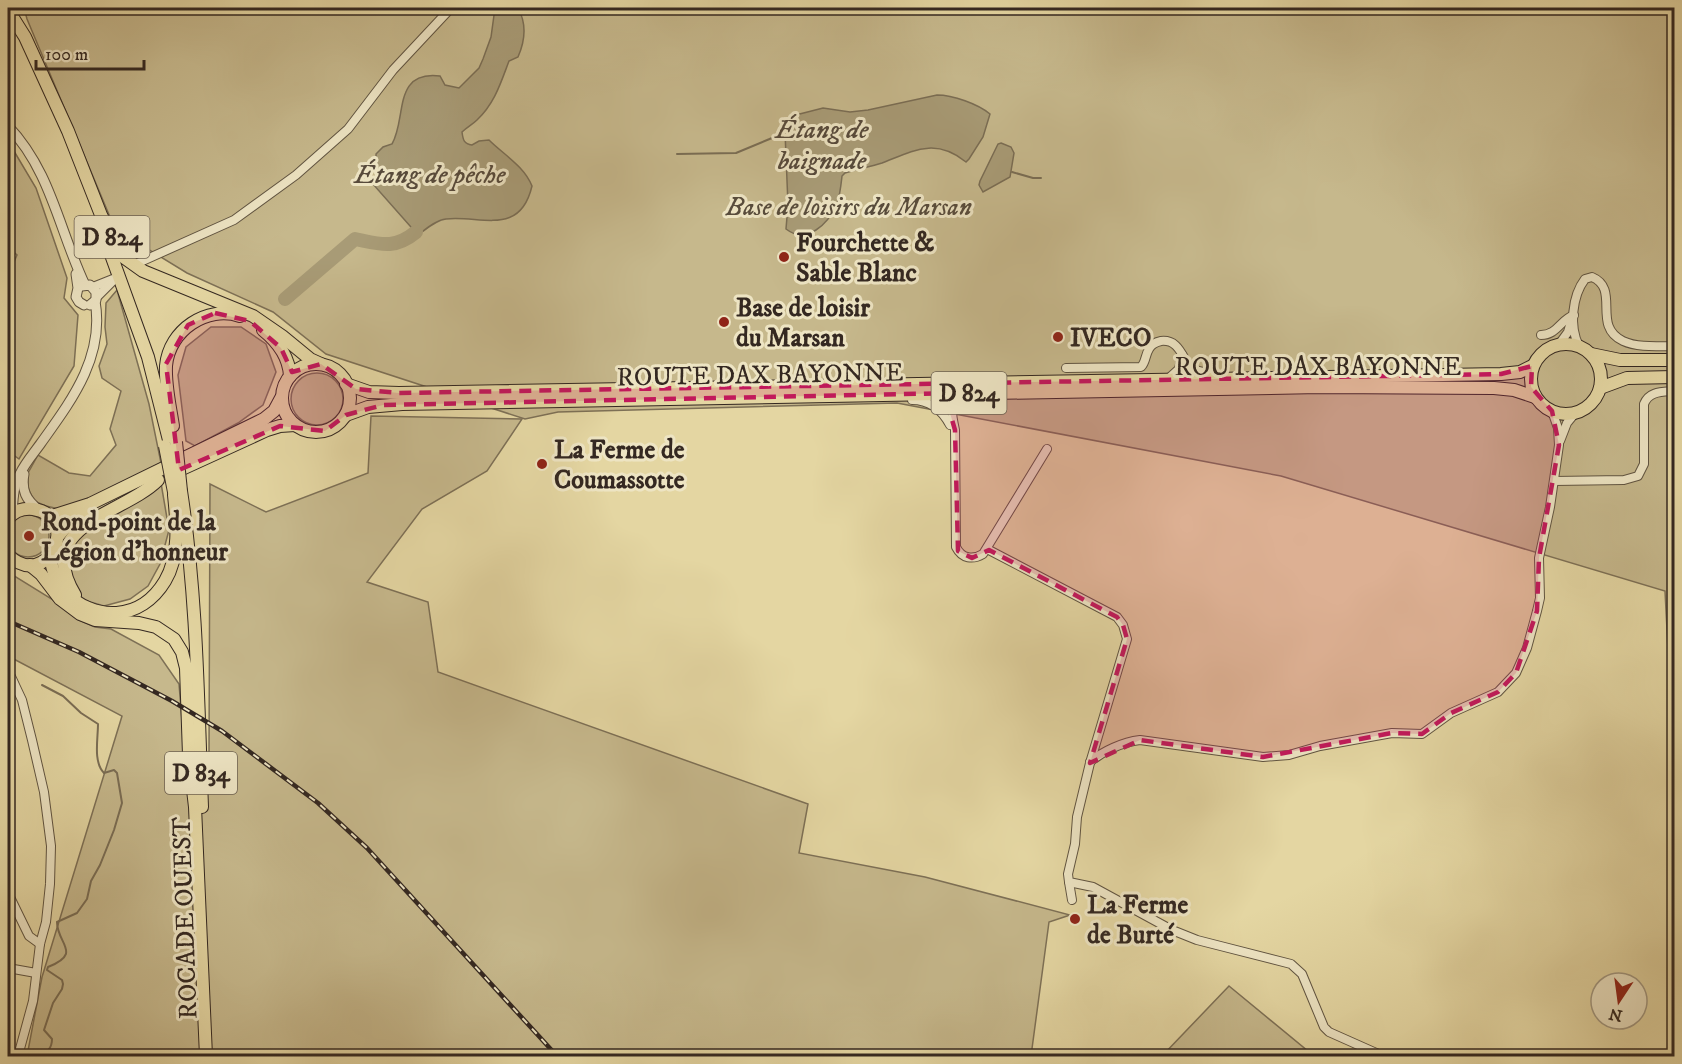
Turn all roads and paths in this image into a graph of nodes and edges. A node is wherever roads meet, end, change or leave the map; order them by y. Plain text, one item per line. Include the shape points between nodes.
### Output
1 (451, 8) edge
2 (8, 9) edge
3 (8, 126) edge
4 (138, 263) dead end
5 (85, 287) junction
6 (95, 300) junction
7 (84, 305) junction
8 (1574, 315) junction
9 (96, 331) junction
10 (1541, 335) dead end
11 (1560, 344) junction
12 (1580, 346) junction
13 (1674, 346) edge
14 (1182, 353) junction
15 (1591, 354) junction
16 (148, 357) joint
17 (1674, 360) edge
18 (321, 364) junction
19 (1532, 366) junction
20 (1066, 368) dead end
21 (290, 376) junction
22 (1674, 377) edge
23 (1293, 378) junction
24 (1167, 380) junction
25 (346, 384) junction
26 (1600, 388) junction
27 (1674, 392) edge
28 (958, 393) junction
29 (820, 395) junction
30 (1535, 397) junction
31 (281, 398) junction
32 (1551, 411) junction
33 (1576, 412) junction
34 (346, 414) junction
35 (295, 425) junction
36 (955, 440) junction
37 (170, 444) junction
38 (1559, 445) junction
39 (1047, 448) dead end
40 (25, 465) junction
41 (158, 480) junction
42 (1554, 481) junction
43 (177, 492) junction
44 (44, 513) junction
45 (10, 516) edge
46 (58, 536) junction
47 (987, 549) junction
48 (8, 555) edge
49 (50, 556) junction
50 (30, 565) junction
51 (79, 603) junction
52 (8, 670) edge
53 (1089, 763) junction
54 (1069, 882) junction
55 (8, 893) edge
56 (1072, 900) dead end
57 (40, 944) junction
58 (8, 968) edge
59 (36, 973) junction
60 (18, 1056) edge
61 (206, 1056) edge
62 (212, 1056) edge
63 (1383, 1056) edge

1 - 4 street via 393,70 348,129 296,175 234,220
2 - 16 main road, D 824 via 90,200
2 - 18 main road, D 824 via 25,37 122,256 143,271 253,316
3 - 5 street via 42,172
5 - 6 street via 96,292
5 - 6 street via 115,279
5 - 7 street via 76,294
6 - 7 street
6 - 9 street
7 - 9 street
8 - 10 street via 1555,332
8 - 11 street
8 - 12 street via 1574,333
8 - 13 street via 1581,284 1592,278 1605,290 1605,319 1616,336 1635,344
9 - 40 street via 79,389
11 - 12 main road
11 - 19 main road via 1539,355
12 - 15 main road
14 - 20 street via 1162,341 1149,348 1141,367
14 - 23 street via 1192,369 1203,374
14 - 24 street via 1179,369
15 - 17 main road via 1620,360
15 - 26 main road via 1599,367
16 - 37 main road, D 834
18 - 21 main road via 304,366
18 - 25 main road via 336,371
19 - 23 main road, D 824 via 1502,374
19 - 30 main road via 1531,387
21 - 31 main road
21 - 37 main road via 284,353 259,326 235,314 214,313 198,319 178,337 166,364
22 - 26 main road via 1627,378
23 - 24 main road, D 824
24 - 25 main road, D 824 via 405,393 369,392
25 - 34 main road via 350,402
26 - 33 main road via 1591,403
27 - 42 street via 1653,394 1646,399 1644,464 1638,476 1623,480
28 - 29 main road, ROUTE DAX BAYONNE / D 824
28 - 30 main road, ROUTE DAX BAYONNE / D 824 via 1434,387 1494,388
28 - 36 street via 950,409
29 - 34 main road, ROUTE DAX BAYONNE / D 824 via 402,404 368,407
29 - 36 street via 926,401 948,419
30 - 32 main road
31 - 35 main road via 285,413
31 - 44 main road via 264,419 90,504
32 - 33 main road
32 - 38 street
33 - 38 street
34 - 35 main road via 325,431 308,431
35 - 41 main road via 267,430
36 - 47 street via 957,548 968,558 981,556
37 - 43 main road, D 834, bridge
38 - 42 street
39 - 47 street
40 - 44 street via 24,492 30,503
40 - 45 street via 19,474
41 - 46 main road via 74,519
41 - 51 main road via 91,520 71,538 64,570
42 - 53 street via 1539,558 1537,611 1516,673 1498,692 1451,713 1422,734 1392,733 1263,757 1140,740
43 - 51 main road via 176,547 165,581 154,594 133,610 115,614 101,613
43 - 62 main road, ROCADE OUEST / D 834 via 191,564 197,653
44 - 45 main road via 29,508
44 - 46 main road via 54,522
46 - 49 main road
47 - 53 street via 1117,616 1123,625 1127,639
48 - 50 main road
49 - 50 main road
49 - 51 main road via 63,590
50 - 61 main road via 60,599 80,614 95,620 162,629 182,652 195,807
52 - 57 street via 22,700 44,792 51,846 46,922
53 - 54 street
54 - 56 street
54 - 63 street via 1093,887 1197,940 1291,964 1302,974 1329,1032
55 - 57 street via 29,936
57 - 59 street
58 - 59 street
59 - 60 street

